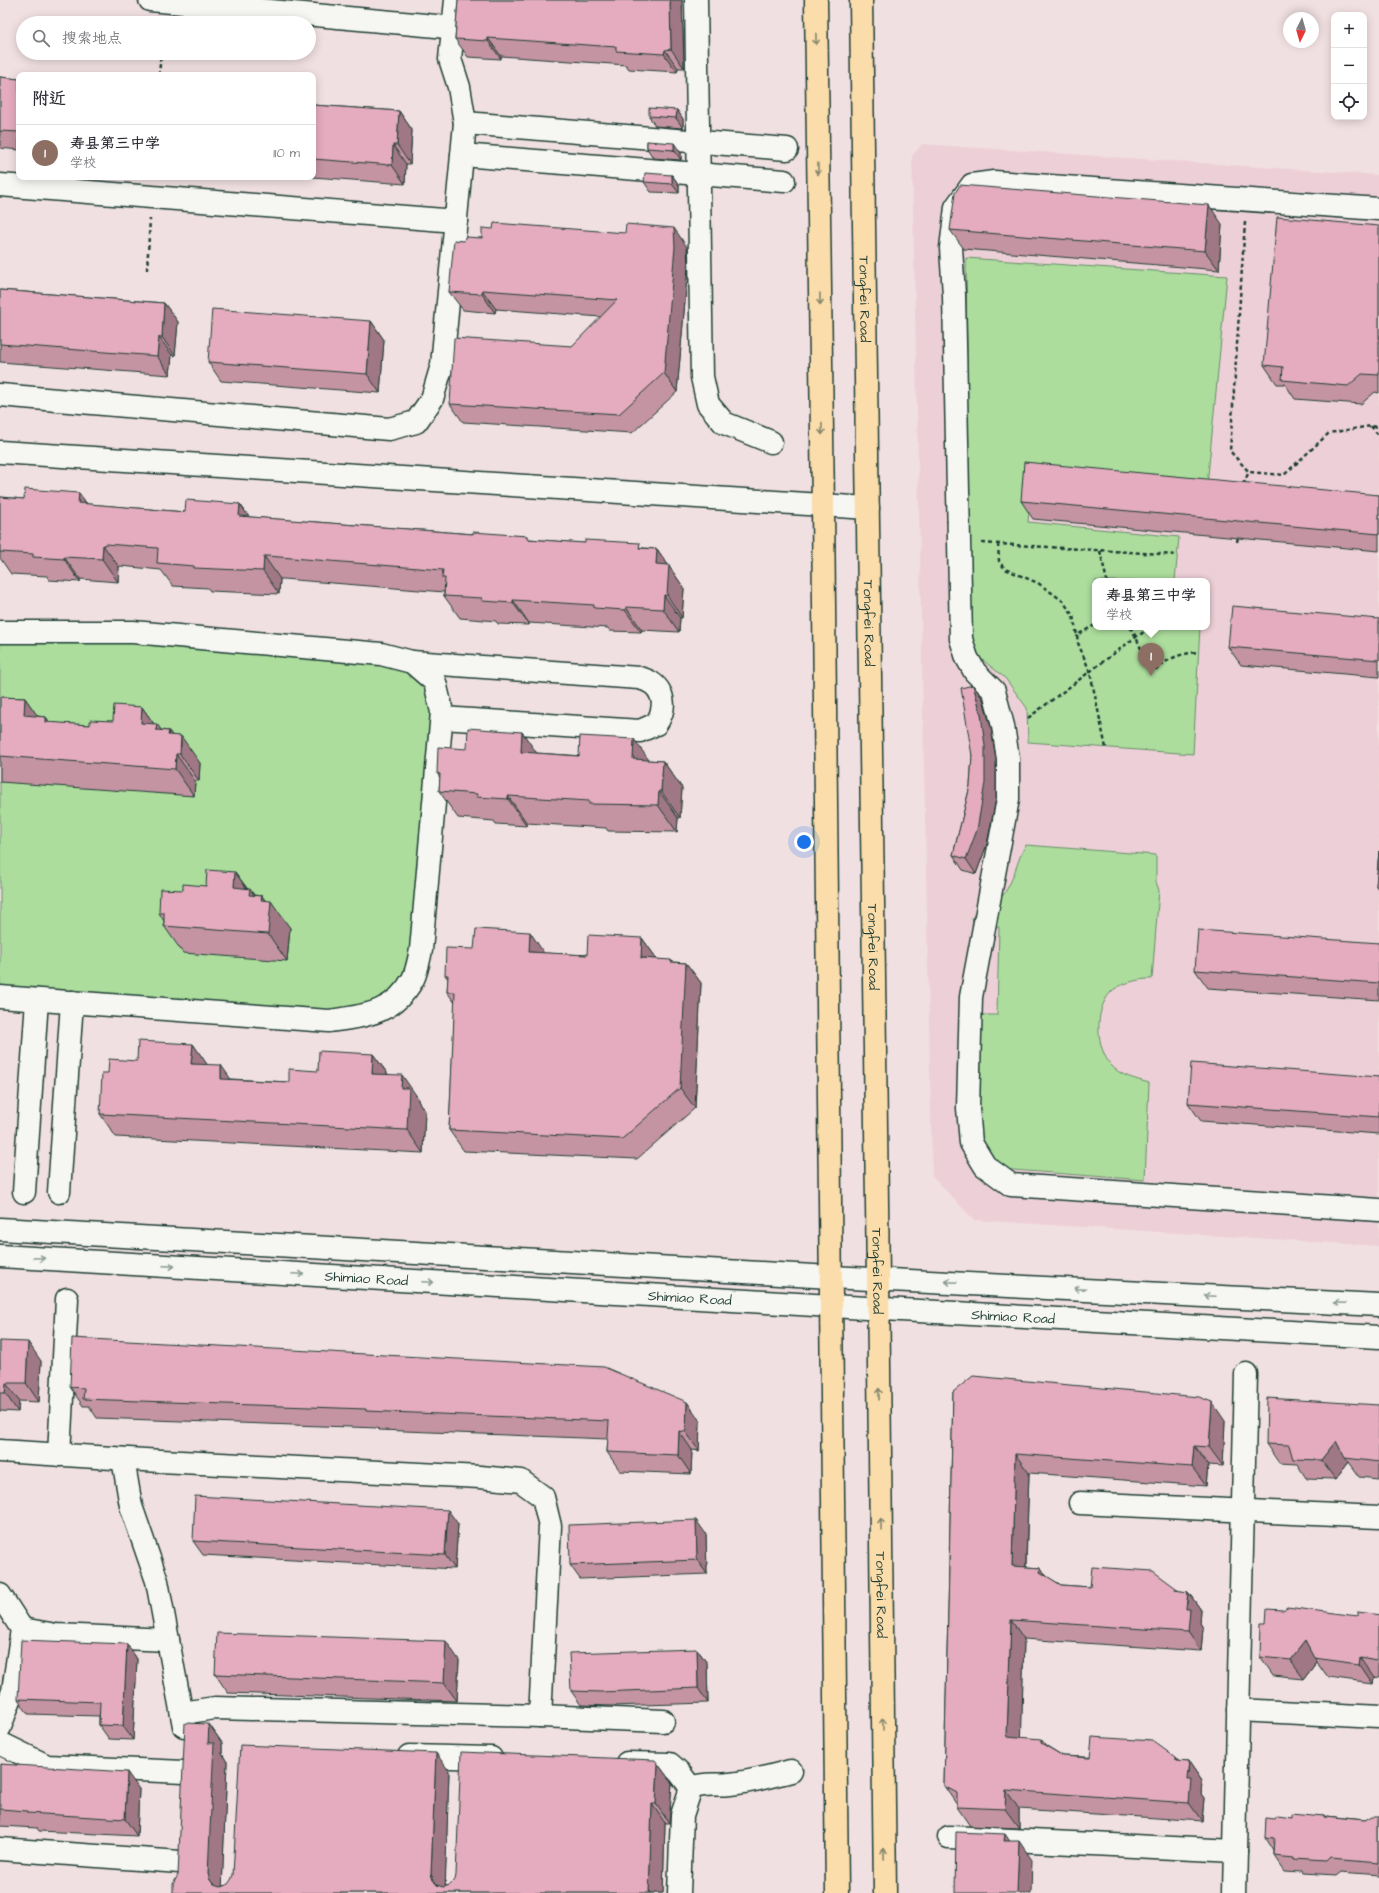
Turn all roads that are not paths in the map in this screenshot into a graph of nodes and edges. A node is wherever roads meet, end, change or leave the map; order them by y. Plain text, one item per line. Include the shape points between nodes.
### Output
1 (150, 0) edge
2 (456, 0) edge
3 (696, 0) edge
4 (816, 0) edge
5 (861, 0) edge
6 (448, 27) dead end
7 (465, 123) junction
8 (787, 149) dead end
9 (462, 155) junction
10 (784, 181) dead end
11 (0, 185) edge
12 (1379, 209) edge
13 (456, 220) junction
14 (0, 396) edge
15 (771, 442) dead end
16 (0, 452) edge
17 (824, 506) junction
18 (868, 508) junction
19 (0, 632) edge
20 (412, 662) junction
21 (442, 718) junction
22 (0, 997) edge
23 (37, 1000) junction
24 (72, 1002) junction
25 (24, 1192) dead end
26 (59, 1192) dead end
27 (1379, 1210) edge
28 (0, 1229) edge
29 (0, 1256) edge
30 (831, 1276) junction
31 (878, 1278) junction
32 (67, 1299) dead end
33 (1379, 1305) edge
34 (831, 1306) junction
35 (878, 1308) junction
36 (1379, 1337) edge
37 (1246, 1374) dead end
38 (0, 1450) edge
39 (59, 1455) junction
40 (123, 1459) junction
41 (1080, 1503) dead end
42 (1379, 1516) edge
43 (0, 1595) edge
44 (22, 1629) junction
45 (168, 1640) junction
46 (1238, 1710) junction
47 (182, 1713) junction
48 (540, 1716) junction
49 (1379, 1717) edge
50 (663, 1721) dead end
51 (0, 1727) edge
52 (0, 1743) edge
53 (391, 1755) edge
54 (511, 1759) edge
55 (606, 1762) edge
56 (791, 1770) dead end
57 (184, 1772) junction
58 (691, 1788) junction
59 (183, 1794) edge
60 (950, 1837) dead end
61 (0, 1848) edge
62 (1235, 1851) junction
63 (179, 1885) edge
64 (679, 1893) edge
65 (837, 1893) edge
66 (885, 1893) edge
67 (1234, 1893) edge

1 - 6 street
2 - 7 street via 450,59
3 - 15 street via 702,377 708,404 724,424
4 -> 17 main road
5 - 18 main road, Tongfei Road
7 - 8 street
7 - 9 street
9 - 10 street
9 - 13 street
11 - 13 street
12 - 27 street via 994,182 972,185 956,207 951,248 960,639 975,672 994,692 1008,759 1008,799 971,997 968,1108 971,1143 985,1166 1011,1185
13 - 14 street via 442,365 432,399 416,422 389,429
16 - 17 street
17 - 18 street
17 - 30 main road
18 - 31 main road, Tongfei Road
19 - 20 street via 133,632 381,654
20 - 21 street via 435,682
20 - 21 street via 639,678 654,684 663,700 662,711 656,724 640,731
21 - 24 street via 421,950 413,979 395,1003 366,1016 329,1021
22 - 23 street
23 - 24 street
23 - 25 street
24 - 26 street
28 - 30 street, Shimiao Road
29 -> 34 street, Shimiao Road
30 - 31 street, Shimiao Road
30 - 34 main road
33 -> 31 street, Shimiao Road
31 - 35 main road, Tongfei Road
32 - 39 street
34 - 35 street, Shimiao Road
34 - 65 main road
35 - 36 street, Shimiao Road
66 -> 35 main road, Tongfei Road
37 - 46 street
38 - 39 street
39 - 40 street
40 - 45 street via 131,1506 157,1581
40 - 48 street via 480,1476 521,1481 543,1497 550,1526
41 - 42 street
43 - 44 street
44 - 45 street via 56,1635
44 - 51 street via 13,1691
45 - 47 street
46 - 49 street
46 - 62 street
47 - 48 street via 215,1708
47 - 57 street via 186,1734
48 - 50 street
52 - 57 street via 48,1766
53 - 54 street
55 - 58 street via 670,1764
56 - 58 street via 754,1781 704,1784
57 - 59 street
58 - 64 street via 682,1815
60 - 62 street
61 - 63 street via 180,1853
62 - 67 street

